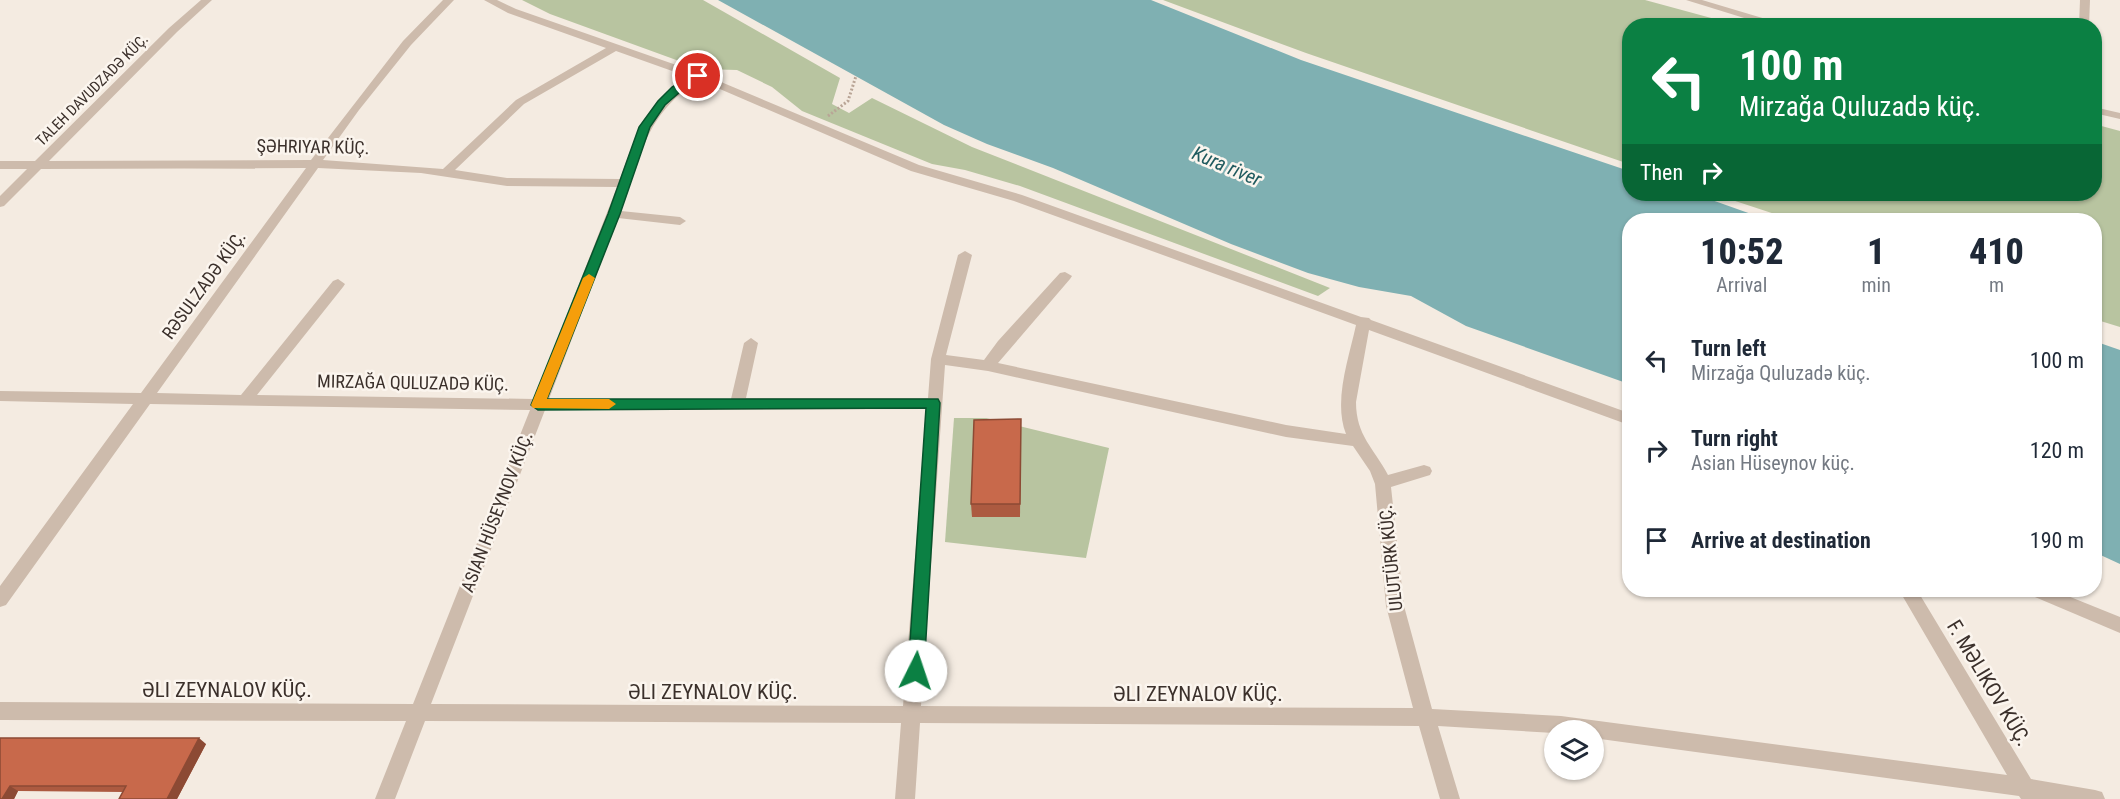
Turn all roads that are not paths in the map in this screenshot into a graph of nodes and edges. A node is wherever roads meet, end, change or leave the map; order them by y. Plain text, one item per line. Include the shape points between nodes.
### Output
1 (207, 0) edge
2 (448, 0) edge
3 (489, 0) edge
4 (1691, 0) edge
5 (2085, 0) edge
6 (1755, 18) edge
7 (2084, 18) edge
8 (615, 47) junction
9 (698, 76) junction
10 (2102, 112) edge
11 (2120, 116) edge
12 (314, 164) junction
13 (0, 165) edge
14 (38, 166) junction
15 (446, 173) junction
16 (625, 183) junction
17 (0, 203) edge
18 (614, 214) junction
19 (680, 221) dead end
20 (965, 255) dead end
21 (1065, 276) dead end
22 (338, 284) dead end
23 (1364, 321) junction
24 (751, 343) dead end
25 (938, 359) junction
26 (988, 366) junction
27 (0, 396) edge
28 (145, 399) junction
29 (246, 400) junction
30 (934, 403) junction
31 (737, 404) junction
32 (538, 405) junction
33 (1622, 416) edge
34 (1357, 441) junction
35 (1424, 471) dead end
36 (1383, 483) junction
37 (1912, 597) edge
38 (2053, 597) edge
39 (0, 600) edge
40 (2120, 625) edge
41 (0, 711) edge
42 (419, 714) junction
43 (913, 715) junction
44 (1425, 717) junction
45 (2029, 793) edge
46 (385, 799) edge
47 (905, 799) edge
48 (1450, 799) edge
49 (2095, 799) edge

1 - 14 street, TALEH DAVUDZADƏ KÜÇ.
2 - 12 street, RƏSULZADƏ KÜÇ. via 386,67
3 - 8 street
4 - 6 street
5 - 7 street
8 - 9 street
8 - 15 street via 520,102
9 - 16 street, ASIAN HÜSEYNOV KÜÇ. via 676,90 652,115
9 - 23 street via 915,168 1018,198
10 - 11 street
12 - 14 street, ŞƏHRIYAR KÜÇ.
12 - 15 street, ŞƏHRIYAR KÜÇ.
12 - 28 street, RƏSULZADƏ KÜÇ.
13 - 14 street, ŞƏHRIYAR KÜÇ.
14 - 17 street, TALEH DAVUDZADƏ KÜÇ.
15 - 16 street, ŞƏHRIYAR KÜÇ. via 507,182
16 - 18 street, ASIAN HÜSEYNOV KÜÇ.
18 - 19 street
18 - 32 street, ASIAN HÜSEYNOV KÜÇ.
20 - 25 street
21 - 26 street
22 - 29 street
23 - 33 street
23 - 34 street, ULUTÜRK KÜÇ. via 1348,416
24 - 31 street
25 - 26 street
25 - 30 street
26 - 34 street via 1286,431
27 - 28 street, MIRZAĞA QULUZADƏ KÜÇ.
28 - 29 street, MIRZAĞA QULUZADƏ KÜÇ.
28 - 39 street, RƏSULZADƏ KÜÇ.
29 - 32 street, MIRZAĞA QULUZADƏ KÜÇ.
30 - 31 street, MIRZAĞA QULUZADƏ KÜÇ.
30 - 43 street
31 - 32 street, MIRZAĞA QULUZADƏ KÜÇ.
32 - 42 street, ASIAN HÜSEYNOV KÜÇ.
34 - 36 street, ULUTÜRK KÜÇ.
35 - 36 street
36 - 44 street, ULUTÜRK KÜÇ. via 1395,606
37 - 45 street, F. MƏLIKOV KÜÇ.
38 - 40 street
41 - 42 street, ƏLI ZEYNALOV KÜÇ.
42 - 43 street, ƏLI ZEYNALOV KÜÇ.
42 - 46 street, ASIAN HÜSEYNOV KÜÇ.
43 - 44 street, ƏLI ZEYNALOV KÜÇ.
43 - 47 street
44 - 45 street, ƏLI ZEYNALOV KÜÇ. via 1561,725
44 - 48 street, ULUTÜRK KÜÇ.
45 - 49 street, ƏLI ZEYNALOV KÜÇ. via 2076,794

